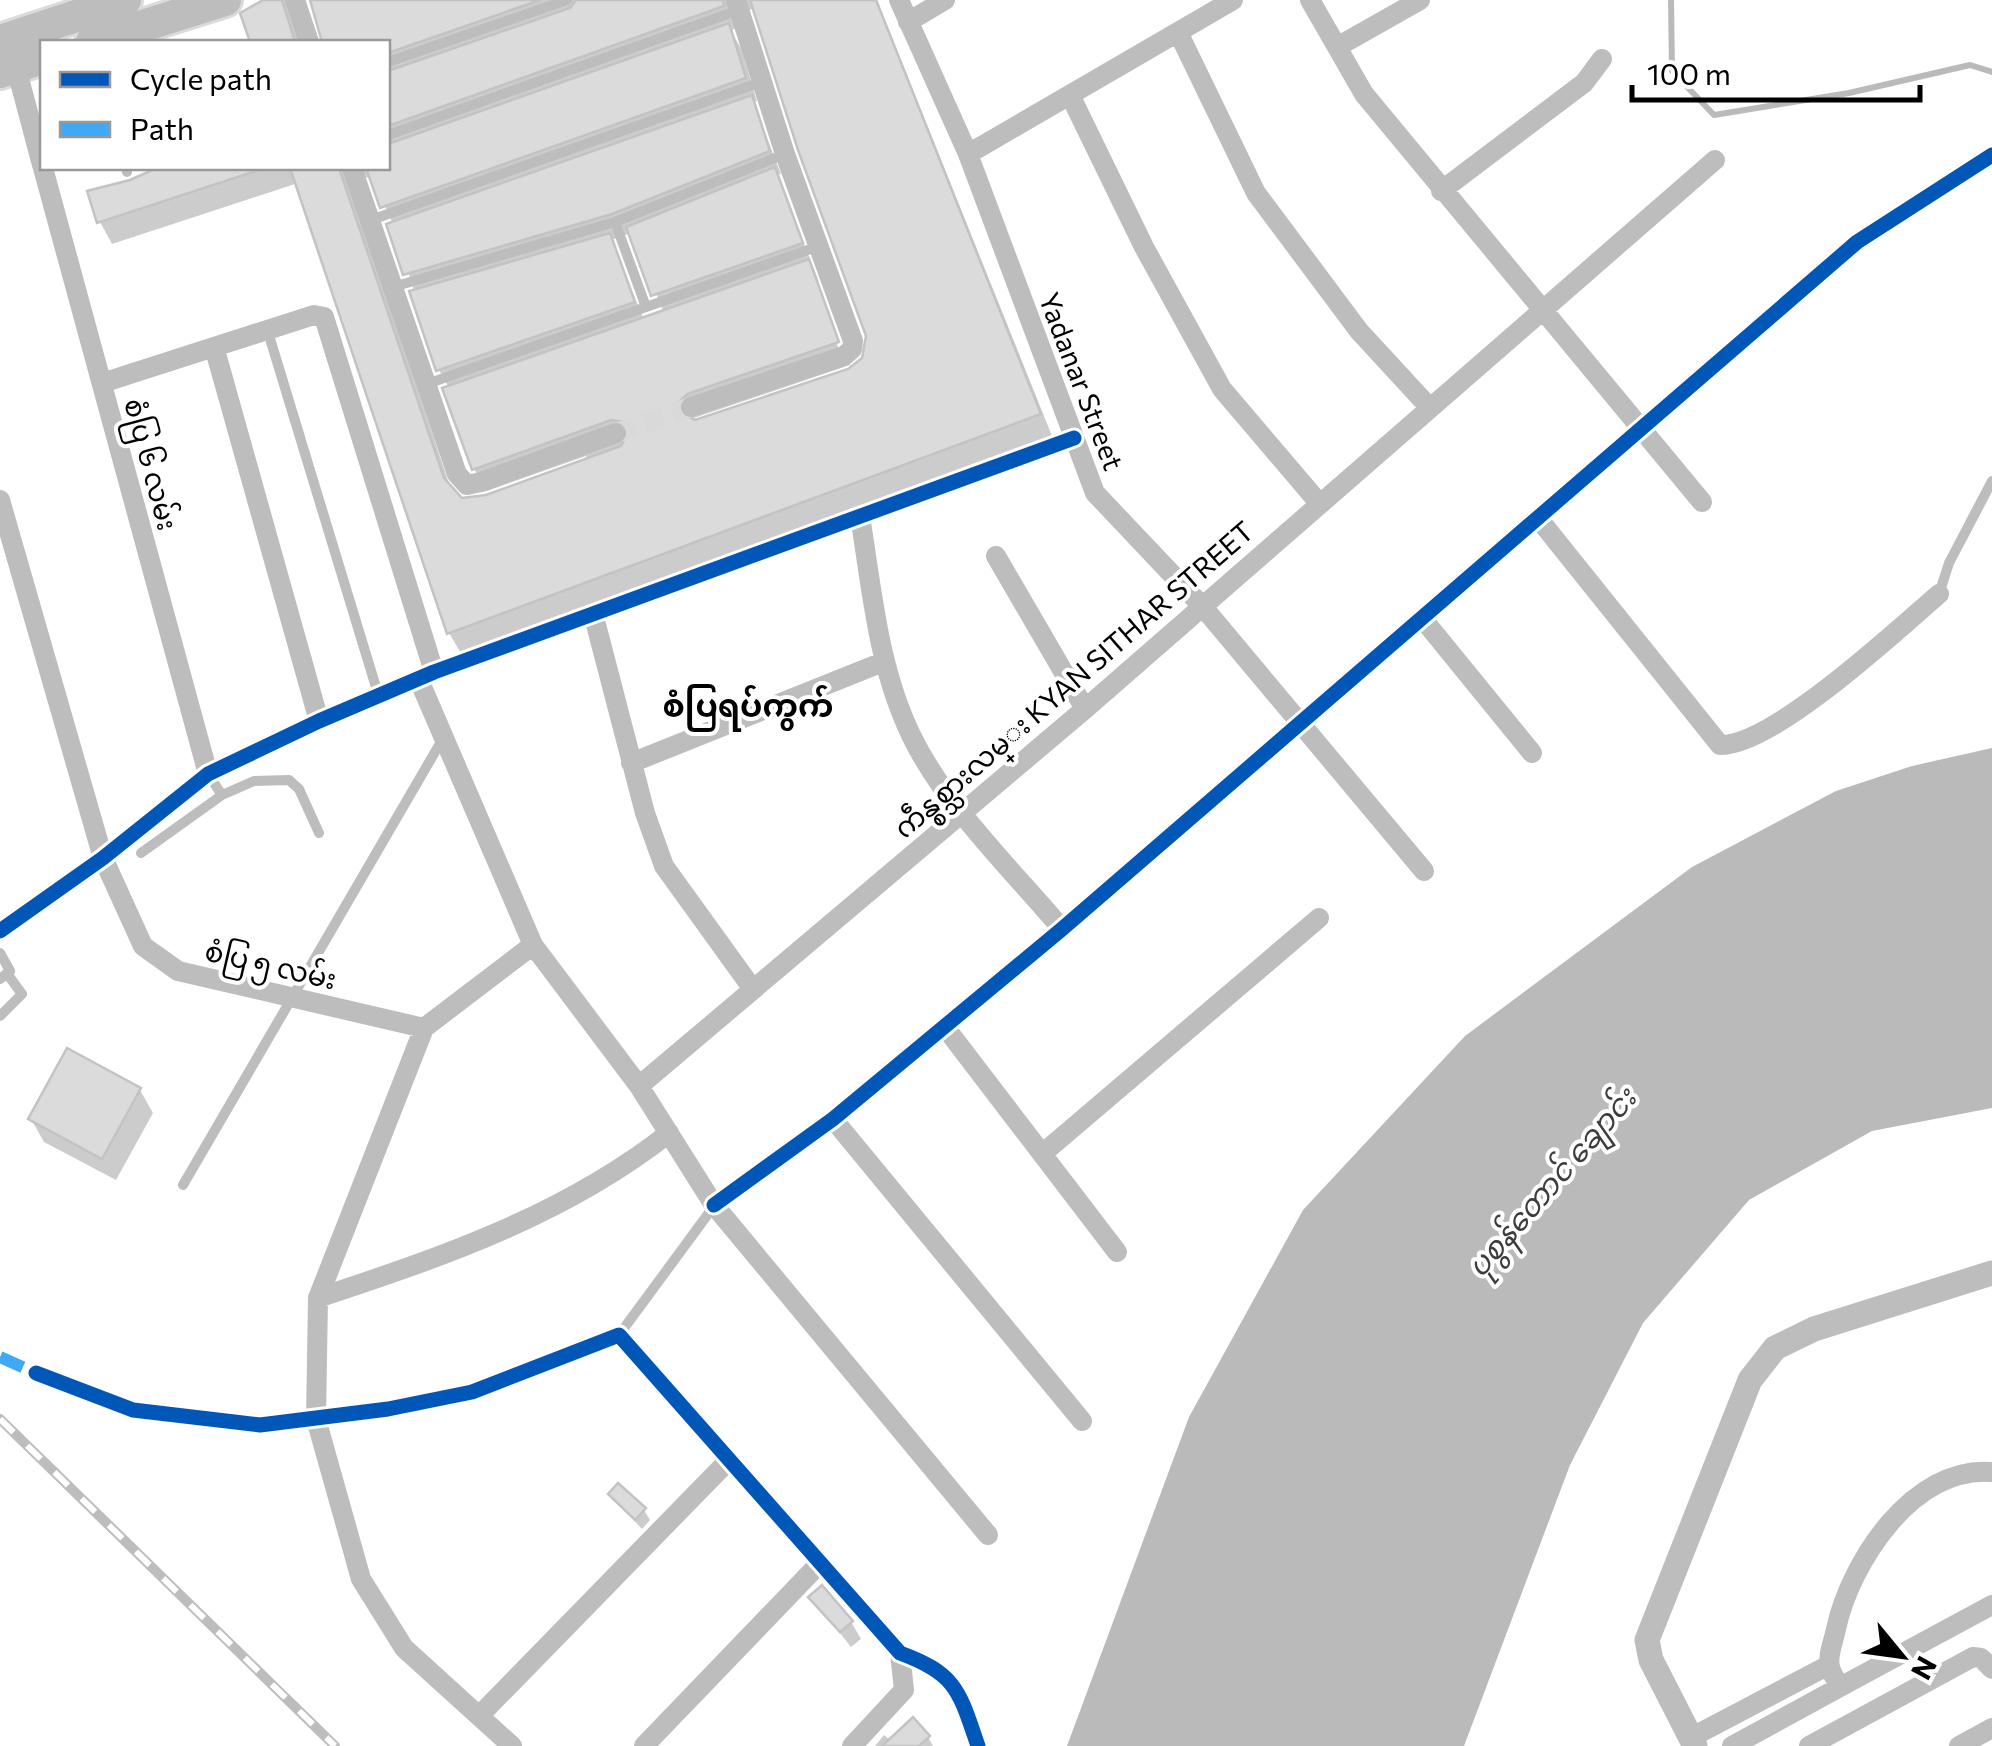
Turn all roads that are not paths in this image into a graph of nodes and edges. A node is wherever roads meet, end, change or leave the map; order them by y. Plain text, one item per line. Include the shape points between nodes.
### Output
1 (125, 0) edge
2 (225, 0) edge
3 (295, 0) edge
4 (568, 0) edge
5 (899, 0) edge
6 (945, 0) edge
7 (1233, 0) edge
8 (1310, 0) edge
9 (1420, 0) edge
10 (737, 5) edge
11 (908, 22) junction
12 (1178, 32) junction
13 (98, 40) edge
14 (308, 40) edge
15 (1337, 47) junction
16 (11, 49) edge
17 (1602, 59) dead end
18 (390, 61) edge
19 (764, 82) junction
20 (1070, 95) junction
21 (390, 134) edge
22 (784, 154) junction
23 (968, 154) junction
24 (40, 155) edge
25 (1992, 155) edge
26 (1715, 160) dead end
27 (44, 170) edge
28 (353, 170) edge
29 (1441, 191) junction
30 (370, 221) junction
31 (615, 222) junction
32 (820, 246) junction
33 (393, 286) junction
34 (646, 307) junction
35 (1541, 310) junction
36 (268, 332) junction
37 (215, 350) junction
38 (102, 383) junction
39 (426, 384) junction
40 (691, 407) tunnel mouth
41 (1430, 408) junction
42 (1644, 428) junction
43 (616, 433) tunnel mouth
44 (1074, 438) junction
45 (1992, 481) edge
46 (0, 500) edge
47 (1702, 502) dead end
48 (1319, 503) junction
49 (860, 516) junction
50 (1538, 518) junction
51 (996, 556) dead end
52 (1939, 594) joint
53 (1203, 607) junction
54 (593, 613) junction
55 (1422, 618) junction
56 (883, 662) junction
57 (426, 676) junction
58 (378, 697) junction
59 (1085, 709) junction
60 (320, 721) junction
61 (1303, 725) junction
62 (443, 739) junction
63 (1532, 752) dead end
64 (631, 762) junction
65 (208, 774) junction
66 (222, 795) junction
67 (962, 811) junction
68 (319, 833) dead end
69 (141, 853) dead end
70 (104, 858) junction
71 (1424, 870) dead end
72 (1318, 918) dead end
73 (1062, 929) junction
74 (0, 931) edge
75 (533, 945) junction
76 (0, 953) edge
77 (4, 977) edge
78 (752, 988) junction
79 (292, 996) junction
80 (0, 1016) edge
81 (945, 1027) junction
82 (424, 1028) junction
83 (639, 1086) junction
84 (833, 1119) junction
85 (669, 1133) junction
86 (1042, 1154) junction
87 (183, 1186) dead end
88 (714, 1206) junction
89 (1117, 1252) dead end
90 (1992, 1273) edge
91 (318, 1298) junction
92 (620, 1335) junction
93 (36, 1373) dead end
94 (316, 1419) junction
95 (1082, 1421) dead end
96 (728, 1460) junction
97 (1992, 1472) edge
98 (988, 1535) dead end
99 (820, 1563) junction
100 (1992, 1605) edge
101 (900, 1653) junction
102 (1829, 1665) junction
103 (1992, 1669) edge
104 (1840, 1687) junction
105 (480, 1715) junction
106 (1992, 1728) edge
107 (1692, 1742) edge
108 (512, 1746) edge
109 (644, 1746) edge
110 (852, 1746) edge
111 (978, 1746) edge
112 (1732, 1746) edge
113 (1809, 1746) edge
114 (1959, 1746) edge

1 - 16 main road
2 - 13 main road
3 - 14 street
4 - 18 lane
5 - 11 street, Yadanar Street
6 - 11 street
7 - 12 street
8 - 15 street
9 - 15 street
10 - 19 street
10 - 21 lane
11 - 23 street, Yadanar Street
12 - 20 street
12 - 41 street via 1256,192 1359,331
15 - 29 street via 1364,94
16 - 24 street, စံပြ ၆ လမ်း
17 - 29 street via 1584,83
19 - 22 street
19 - 30 lane
20 - 23 street
20 - 48 street via 1222,389
22 - 31 lane
22 - 32 street
23 - 44 street, Yadanar Street
25 - 42 street via 1857,242
26 - 35 street, ကဵန္စစ္သားလမ္း KYAN SITHAR STREET
27 - 38 street, စံပြ ၆ လမ်း
28 - 30 street
29 - 35 street
30 - 33 street
31 - 33 lane
31 - 34 lane
32 - 34 lane
32 - 40 street via 852,349
33 - 39 street
34 - 39 lane
35 - 41 street, ကဵန္စစ္သားလမ္း KYAN SITHAR STREET
35 - 42 street
36 - 37 street
36 - 57 street via 314,316 330,325
36 - 58 lane
37 - 38 street
37 - 60 street
38 - 65 street, စံပြ ၆ လမ်း
39 - 43 street via 457,474 467,484
41 - 48 street, ကဵန္စစ္သားလမ္း KYAN SITHAR STREET
42 - 47 street
42 - 50 street
44 - 49 street
44 - 53 street, Yadanar Street via 1094,493
45 - 52 lane
46 - 70 street, စံပြ ၅ လမ်း
48 - 53 street, ကဵန္စစ္သားလမ္း KYAN SITHAR STREET
49 - 54 street
49 - 56 street
50 - 52 street via 1720,745 1754,738 1786,718
50 - 55 street
51 - 59 street
53 - 59 street, ကဵန္စစ္သားလမ္း KYAN SITHAR STREET
53 - 61 street, Yadanar Street
54 - 57 street
54 - 64 street
55 - 61 street
55 - 63 street
56 - 64 street
56 - 67 street via 912,739
57 - 58 street
57 - 62 street
58 - 60 street
59 - 67 street, ကဵန္စစ္သားလမ္း KYAN SITHAR STREET
60 - 65 street
61 - 71 street, Yadanar Street
61 - 73 street
62 - 75 street
62 - 79 lane
64 - 78 street via 664,866
65 - 66 lane
65 - 70 street
66 - 68 lane via 254,782 289,780
66 - 69 lane
67 - 73 street
67 - 78 street, ကဵန္စစ္သားလမ္း KYAN SITHAR STREET
70 - 74 street
70 - 79 street, စံပြ ၅ လမ်း via 144,946 178,971
72 - 86 street
73 - 81 street
75 - 82 street
75 - 83 street
76 - 77 lane via 10,966
77 - 80 lane via 22,994
78 - 83 street, ကဵန္စစ္သားလမ္း KYAN SITHAR STREET
79 - 82 street, စံပြ ၅ လမ်း
79 - 87 lane
81 - 84 street
81 - 86 street
82 - 91 street
83 - 85 street
84 - 88 street
84 - 95 street
85 - 88 street
85 - 91 street via 610,1177 470,1246
86 - 89 street
88 - 92 lane
88 - 98 street
90 - 107 street via 1814,1330 1774,1348 1750,1380 1647,1640 1650,1660
91 - 94 street
92 - 94 street via 472,1392
92 - 96 street
93 - 94 street via 133,1410 260,1425
94 - 105 street via 361,1579 404,1648
96 - 99 street
96 - 105 street
97 - 102 street via 1956,1477 1886,1528 1843,1597
99 - 101 street
99 - 109 street
100 - 104 street
101 - 110 street via 904,1690
101 - 111 street via 936,1667 960,1694
102 - 104 street
102 - 107 street
103 - 113 street via 1973,1657
104 - 112 street
105 - 108 street
106 - 114 street

